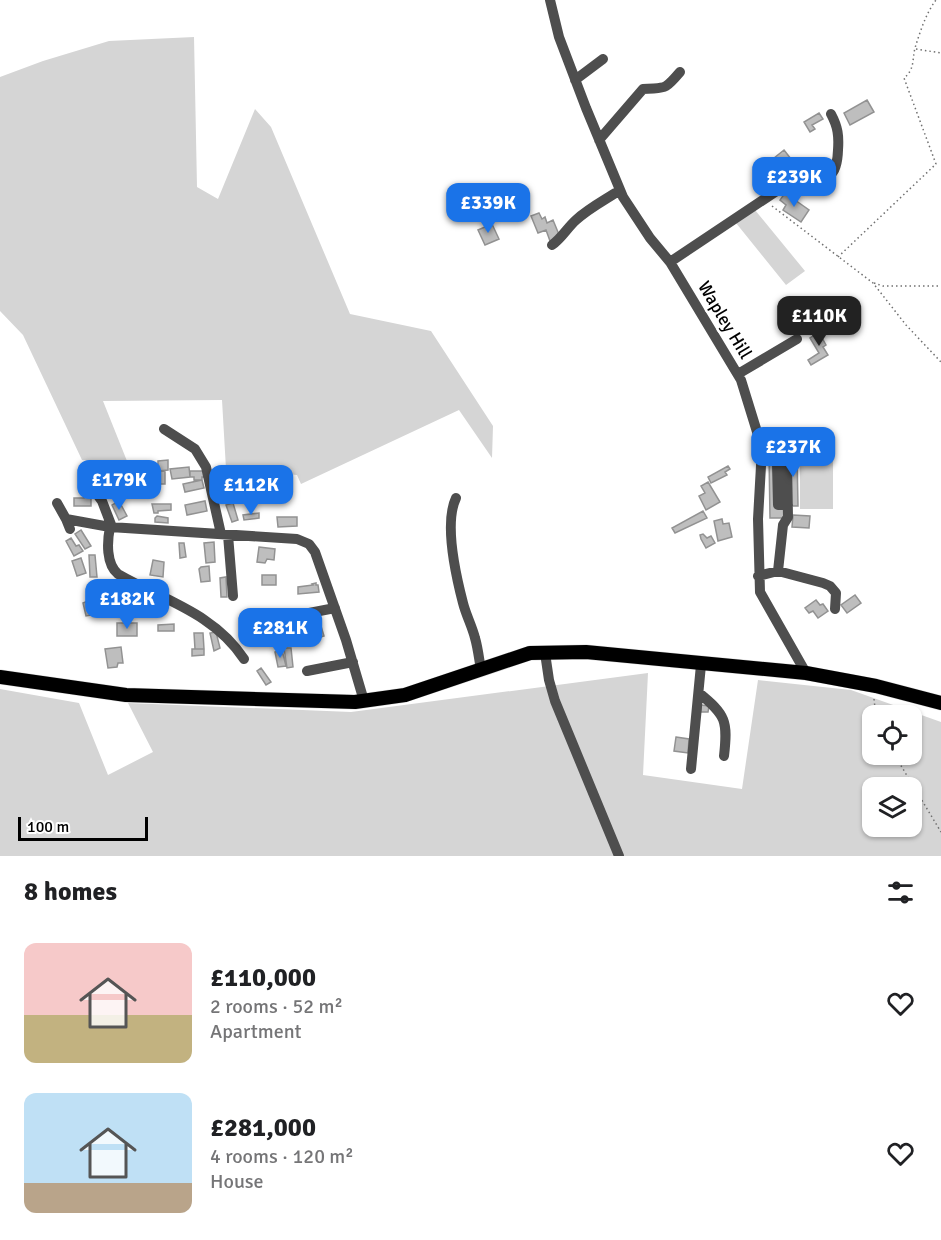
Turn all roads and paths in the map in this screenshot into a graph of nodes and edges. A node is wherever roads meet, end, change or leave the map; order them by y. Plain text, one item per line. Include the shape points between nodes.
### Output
1 (550, 0) edge
2 (936, 0) edge
3 (915, 49) junction
4 (941, 53) edge
5 (603, 59) dead end
6 (680, 72) dead end
7 (575, 80) junction
8 (837, 119) dead end
9 (599, 140) junction
10 (620, 190) junction
11 (764, 200) junction
12 (552, 245) dead end
13 (838, 257) junction
14 (670, 262) junction
15 (873, 283) junction
16 (941, 286) edge
17 (797, 339) dead end
18 (941, 362) edge
19 (738, 374) junction
20 (164, 429) dead end
21 (89, 483) dead end
22 (456, 498) dead end
23 (57, 503) dead end
24 (788, 505) dead end
25 (111, 527) junction
26 (224, 534) junction
27 (778, 571) junction
28 (758, 576) junction
29 (233, 596) dead end
30 (335, 608) junction
31 (835, 609) dead end
32 (304, 614) dead end
33 (545, 653) junction
34 (244, 659) dead end
35 (353, 662) junction
36 (701, 665) junction
37 (481, 670) junction
38 (307, 671) dead end
39 (806, 673) junction
40 (0, 677) edge
41 (876, 686) junction
42 (699, 693) junction
43 (364, 701) junction
44 (941, 703) edge
45 (874, 705) edge
46 (724, 756) dead end
47 (901, 765) edge
48 (692, 769) dead end
49 (941, 832) edge
50 (619, 856) edge

1 - 7 street, Wapley Hill
2 - 3 path
3 - 4 path
3 - 13 path via 913,67 904,78 936,164
5 - 7 street
6 - 9 street via 663,89 643,89
7 - 9 street, Wapley Hill
8 - 11 street via 838,164 833,173 820,180 791,183
9 - 10 street, Wapley Hill
10 - 12 street via 593,206
10 - 14 street, Wapley Hill
11 - 13 path
11 - 14 street
13 - 15 path
14 - 19 street, Wapley Hill
15 - 16 path
15 - 18 path
17 - 19 street
19 - 28 street, Wapley Hill via 762,447
20 - 26 street via 195,449 206,467
21 - 25 street via 102,501
22 - 37 street via 452,527 456,564
23 - 25 street via 68,524
24 - 27 street
25 - 26 street
25 - 34 street via 111,569 219,629
26 - 29 street
26 - 30 street via 297,539 309,544
27 - 28 street
27 - 31 street via 830,586 836,593
28 - 39 street, Wapley Hill via 760,592
30 - 32 street
30 - 35 street
33 - 36 main road via 586,652
33 - 37 main road via 530,653
33 - 50 street via 555,701
35 - 38 street
35 - 43 street
36 - 39 main road
36 - 42 street
37 - 43 main road via 405,695
39 - 41 main road
40 - 43 main road via 126,695
41 - 44 main road
41 - 45 path
42 - 46 street via 720,712 726,725
42 - 48 street
47 - 49 path

